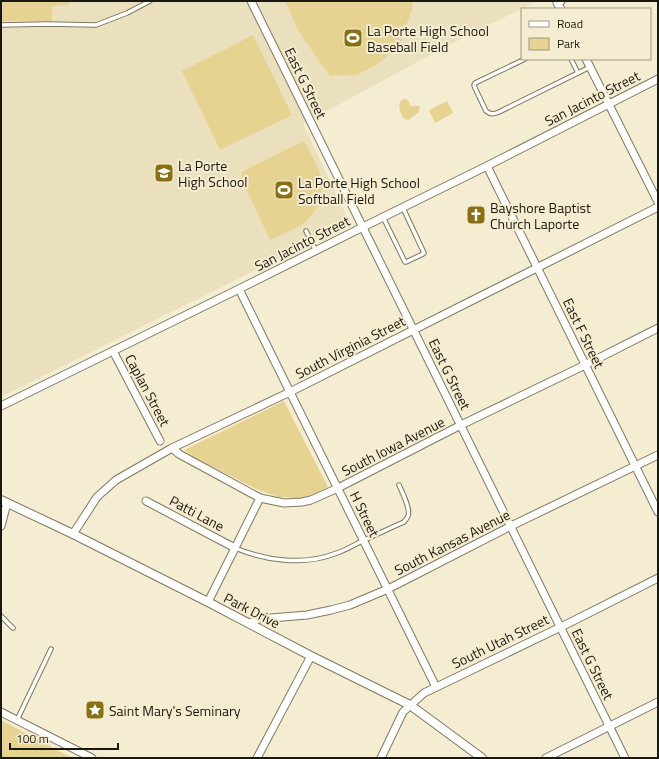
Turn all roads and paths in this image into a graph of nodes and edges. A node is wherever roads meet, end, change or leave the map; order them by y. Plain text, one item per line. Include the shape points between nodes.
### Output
1 (150, 1) edge
2 (251, 1) edge
3 (1, 25) edge
4 (523, 60) edge
5 (572, 60) edge
6 (586, 60) edge
7 (590, 67) junction
8 (578, 73) junction
9 (658, 79) edge
10 (609, 103) junction
11 (487, 166) junction
12 (658, 202) edge
13 (402, 207) junction
14 (658, 207) edge
15 (383, 216) junction
16 (363, 227) junction
17 (306, 231) dead end
18 (316, 251) junction
19 (537, 267) junction
20 (239, 290) junction
21 (658, 328) edge
22 (413, 329) junction
23 (113, 351) junction
24 (585, 365) junction
25 (290, 392) junction
26 (1, 406) edge
27 (461, 425) junction
28 (160, 441) dead end
29 (172, 448) junction
30 (658, 455) edge
31 (636, 466) junction
32 (399, 485) dead end
33 (338, 488) junction
34 (260, 498) junction
35 (4, 501) edge
36 (146, 501) dead end
37 (658, 512) edge
38 (1, 526) edge
39 (511, 526) junction
40 (73, 534) junction
41 (364, 541) junction
42 (235, 548) junction
43 (658, 578) edge
44 (388, 589) junction
45 (208, 602) junction
46 (1, 616) edge
47 (249, 623) junction
48 (560, 627) junction
49 (13, 628) dead end
50 (52, 649) dead end
51 (311, 656) junction
52 (436, 687) junction
53 (658, 702) edge
54 (410, 705) junction
55 (1, 712) edge
56 (16, 720) junction
57 (610, 726) junction
58 (479, 757) edge
59 (92, 758) edge
60 (257, 758) edge
61 (380, 758) edge
62 (546, 758) edge
63 (625, 758) edge

1 - 3 lane via 96,25
2 - 16 street, East G Street
4 - 8 lane via 475,83 486,111 492,114 499,112
5 - 8 lane
6 - 7 street
7 - 8 lane
7 - 10 street
9 - 10 street, San Jacinto Street
10 - 11 street, San Jacinto Street
10 - 12 street
11 - 13 street, San Jacinto Street
11 - 19 street, East F Street
13 - 15 street, San Jacinto Street
13 - 15 lane via 423,254 405,262
14 - 19 street, South Virginia Street
15 - 16 street, San Jacinto Street
16 - 18 street, San Jacinto Street
16 - 22 street, East G Street
17 - 18 lane
18 - 20 street, San Jacinto Street
19 - 22 street, South Virginia Street
19 - 24 street, East F Street
20 - 23 street, San Jacinto Street
20 - 25 street, H Street
21 - 24 street, South Iowa Avenue
22 - 25 street, South Virginia Street
22 - 27 street, East G Street
23 - 26 street, San Jacinto Street
23 - 28 street, Caplan Street
24 - 27 street, South Iowa Avenue
24 - 31 street, East F Street
25 - 29 street, South Virginia Street
25 - 33 street, H Street
27 - 33 street, South Iowa Avenue
27 - 39 street, East G Street
29 - 34 street
29 - 40 street, South Virginia Street via 116,480 97,497
30 - 31 street, South Kansas Avenue
31 - 37 street, East F Street
31 - 39 street, South Kansas Avenue
32 - 41 lane via 409,515 404,522
33 - 34 street, South Iowa Avenue via 302,502 284,503
33 - 41 street, H Street
34 - 42 street
35 - 38 street
35 - 40 street, Park Drive
36 - 42 street, Patti Lane
39 - 44 street, South Kansas Avenue
39 - 48 street, East G Street
40 - 45 street, Park Drive
41 - 42 lane via 319,559 302,561 284,561
41 - 44 street, H Street
42 - 45 street
43 - 48 street, South Utah Street
44 - 47 street, South Kansas Avenue via 332,610 259,619
44 - 52 street, H Street
45 - 47 street, Park Drive
46 - 49 lane
47 - 51 street, Park Drive
48 - 52 street, South Utah Street
48 - 57 street, East G Street
50 - 56 lane
51 - 54 street, Park Drive
51 - 60 street
52 - 54 street, South Utah Street via 424,692
53 - 57 street
54 - 58 street, Park Drive
54 - 61 street, South Utah Street via 403,712
55 - 56 street
56 - 59 street
57 - 62 street
57 - 63 street, East G Street

